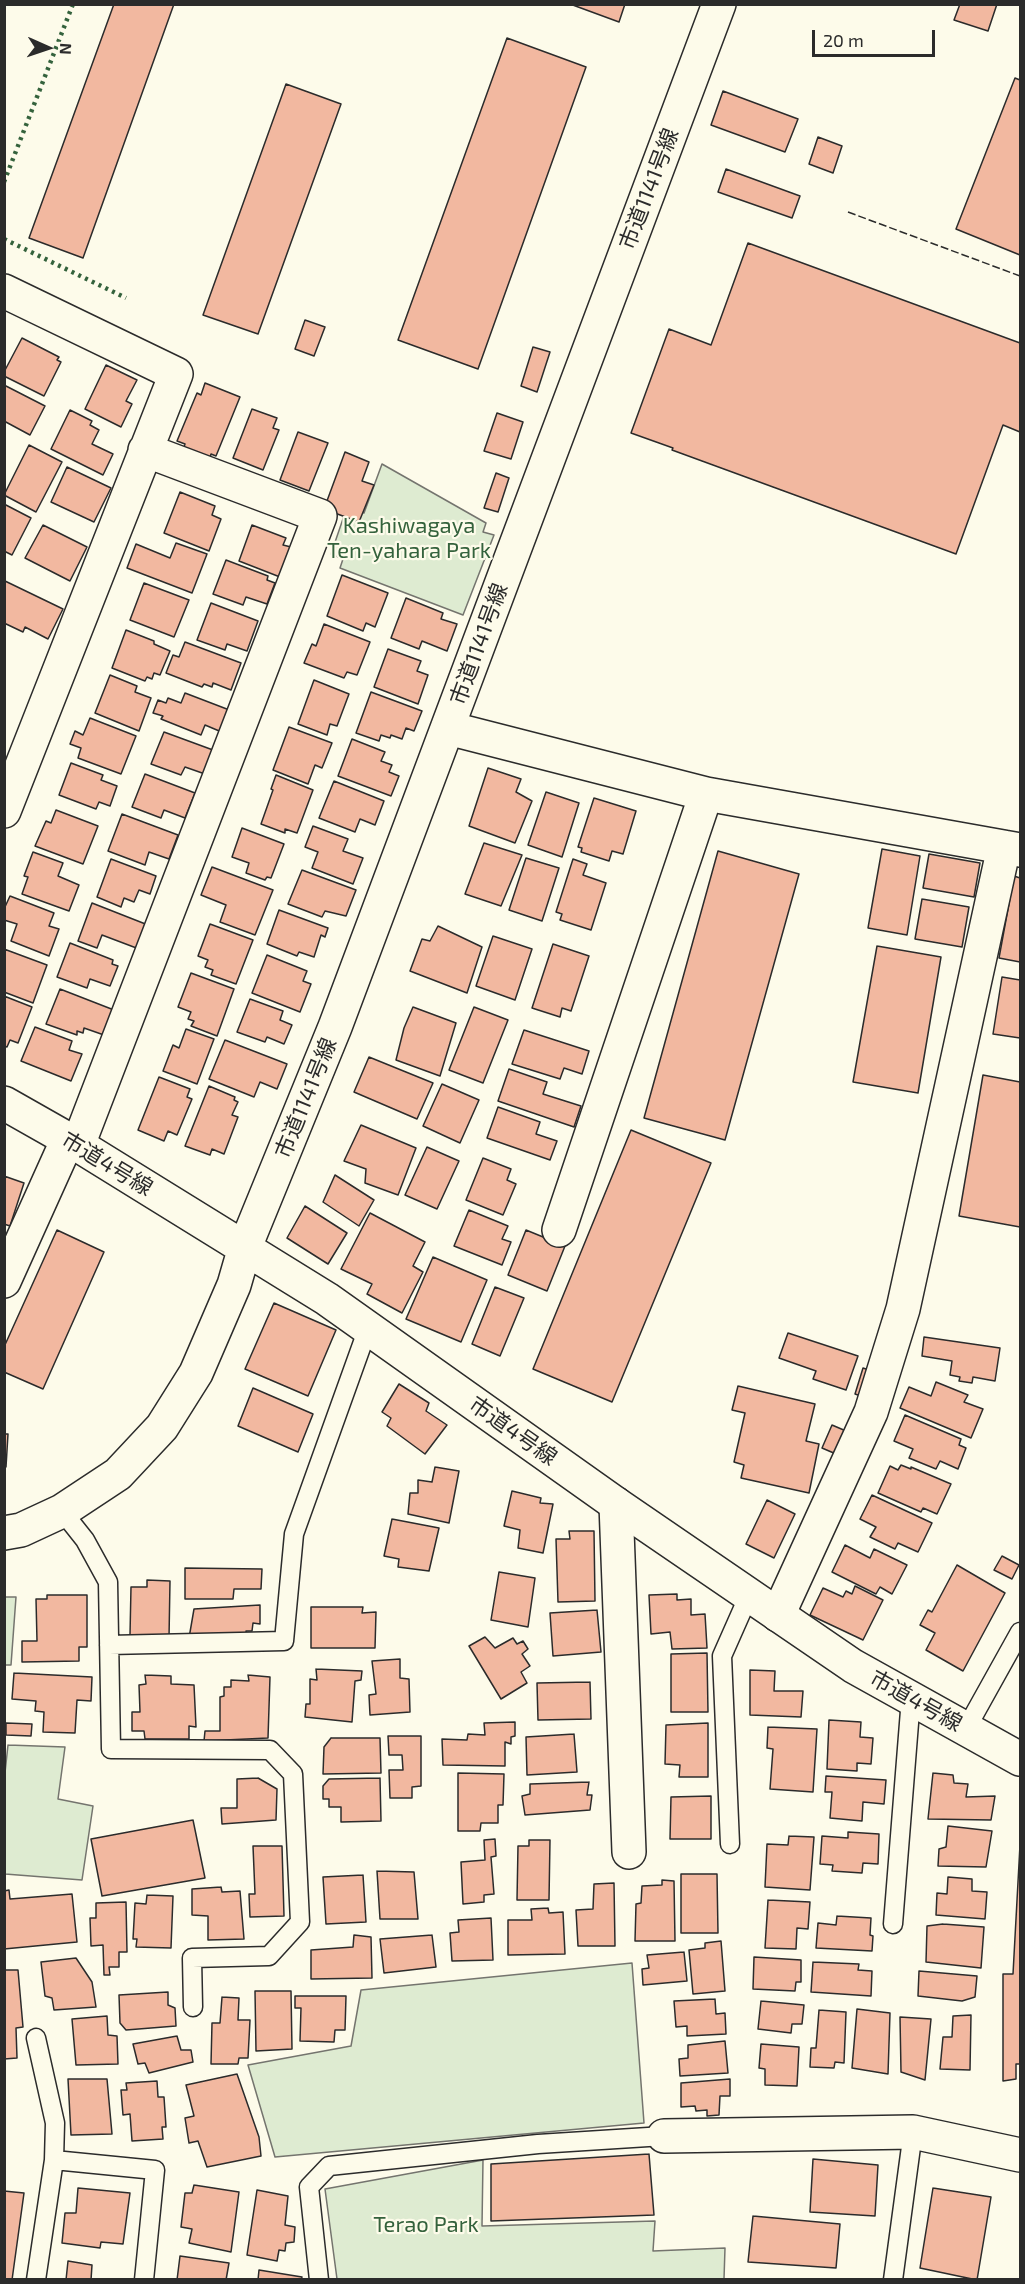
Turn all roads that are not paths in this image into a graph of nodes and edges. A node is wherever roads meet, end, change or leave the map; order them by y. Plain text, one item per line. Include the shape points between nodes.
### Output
1 (719, 4) edge
2 (8, 299) edge
3 (145, 450) junction
4 (448, 728) junction
5 (706, 794) junction
6 (4, 811) edge
7 (1012, 849) edge
8 (4, 1103) edge
9 (73, 1142) junction
10 (559, 1230) dead end
11 (244, 1247) junction
12 (4, 1281) edge
13 (368, 1329) junction
14 (616, 1504) junction
15 (63, 1511) junction
16 (4, 1533) edge
17 (749, 1595) junction
18 (778, 1615) junction
19 (1020, 1632) edge
20 (109, 1645) junction
21 (912, 1698) junction
22 (966, 1729) junction
23 (1020, 1759) edge
24 (730, 1844) dead end
25 (629, 1852) dead end
26 (894, 1924) dead end
27 (193, 2007) dead end
28 (36, 2038) dead end
29 (913, 2132) junction
30 (664, 2136) joint
31 (1020, 2155) edge
32 (54, 2160) junction
33 (36, 2280) edge
34 (144, 2280) edge
35 (319, 2280) edge
36 (893, 2280) edge

1 - 4 street, 市道1141号線
2 - 3 street via 176,374
3 - 6 street
3 - 9 street via 320,516
4 - 5 street
4 - 11 street, 市道1141号線 via 335,1027
5 - 7 street
5 - 10 street
7 - 18 street via 903,1309 871,1412
8 - 9 street, 市道4号線
9 - 11 street, 市道4号線
9 - 12 street
11 - 13 street, 市道4号線
11 - 15 street, 市道1141号線 via 234,1285 196,1374 162,1427 118,1474
13 - 14 street, 市道4号線
13 - 20 lane via 294,1534 285,1641
14 - 17 street, 市道4号線
14 - 25 street
15 - 16 street, 市道1141号線 via 21,1530
15 - 20 lane via 85,1540 108,1582
17 - 18 street, 市道4号線
17 - 24 lane via 722,1656
18 - 21 street, 市道4号線 via 852,1666
19 - 22 lane
20 - 27 lane via 111,1749 270,1750 293,1774 300,1922 269,1956 192,1958
21 - 22 street, 市道4号線
21 - 26 lane
22 - 23 street, 市道4号線
28 - 32 lane via 55,2123
29 - 30 street
29 - 31 street
29 - 36 lane
30 - 35 lane via 538,2144 328,2166 309,2187
32 - 33 lane
32 - 34 lane via 155,2170

